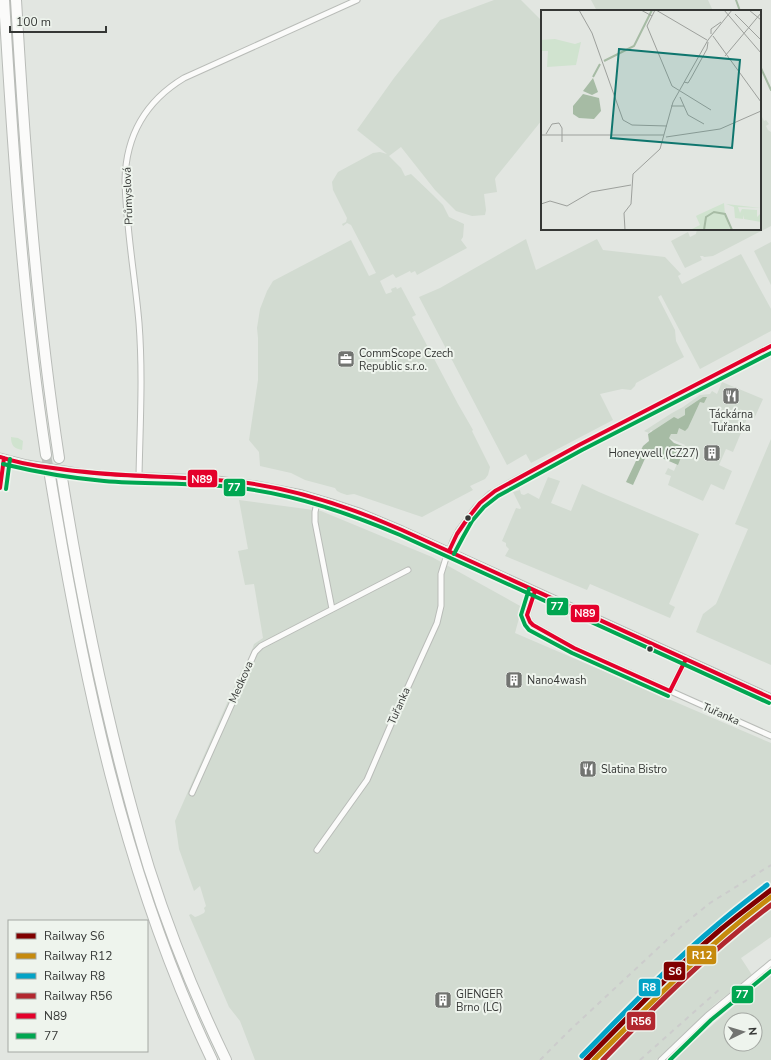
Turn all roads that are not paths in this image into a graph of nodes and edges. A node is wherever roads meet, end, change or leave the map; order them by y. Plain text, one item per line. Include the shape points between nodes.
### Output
1 (4, 0) edge
2 (16, 0) edge
3 (357, 0) edge
4 (771, 346) edge
5 (46, 455) tunnel mouth
6 (0, 457) edge
7 (59, 458) dead end
8 (50, 476) tunnel mouth
9 (139, 476) junction
10 (62, 478) tunnel mouth
11 (318, 498) junction
12 (449, 551) junction
13 (408, 570) dead end
14 (535, 591) junction
15 (332, 609) junction
16 (686, 659) junction
17 (670, 691) junction
18 (771, 698) edge
19 (771, 736) edge
20 (192, 793) dead end
21 (318, 850) dead end
22 (771, 963) edge
23 (212, 1060) edge
24 (226, 1060) edge
25 (661, 1060) edge

1 - 5 highway via 22,253
2 - 7 highway via 34,251
3 - 9 street, Průmyslová via 184,78 155,102 145,113 136,130 128,151 125,180 139,324
4 - 12 street, Tuřanka via 495,490 476,507 459,530
6 - 9 street, bridge via 82,473
8 - 23 highway via 76,627 119,806 160,937
9 - 11 street via 241,482
10 - 24 highway via 98,673 138,831 174,940
11 - 12 street via 359,512
11 - 15 street via 315,522
12 - 14 street
12 - 21 street, Tuřanka via 441,574 441,606 437,623 367,780
13 - 15 street, Medkova
14 - 16 street
14 - 17 street, Tuřanka via 527,615 533,625 574,648
15 - 20 street, Medkova via 261,646 255,652
16 - 17 street
16 - 18 street
17 - 19 street, Tuřanka
22 - 25 street via 707,1016

